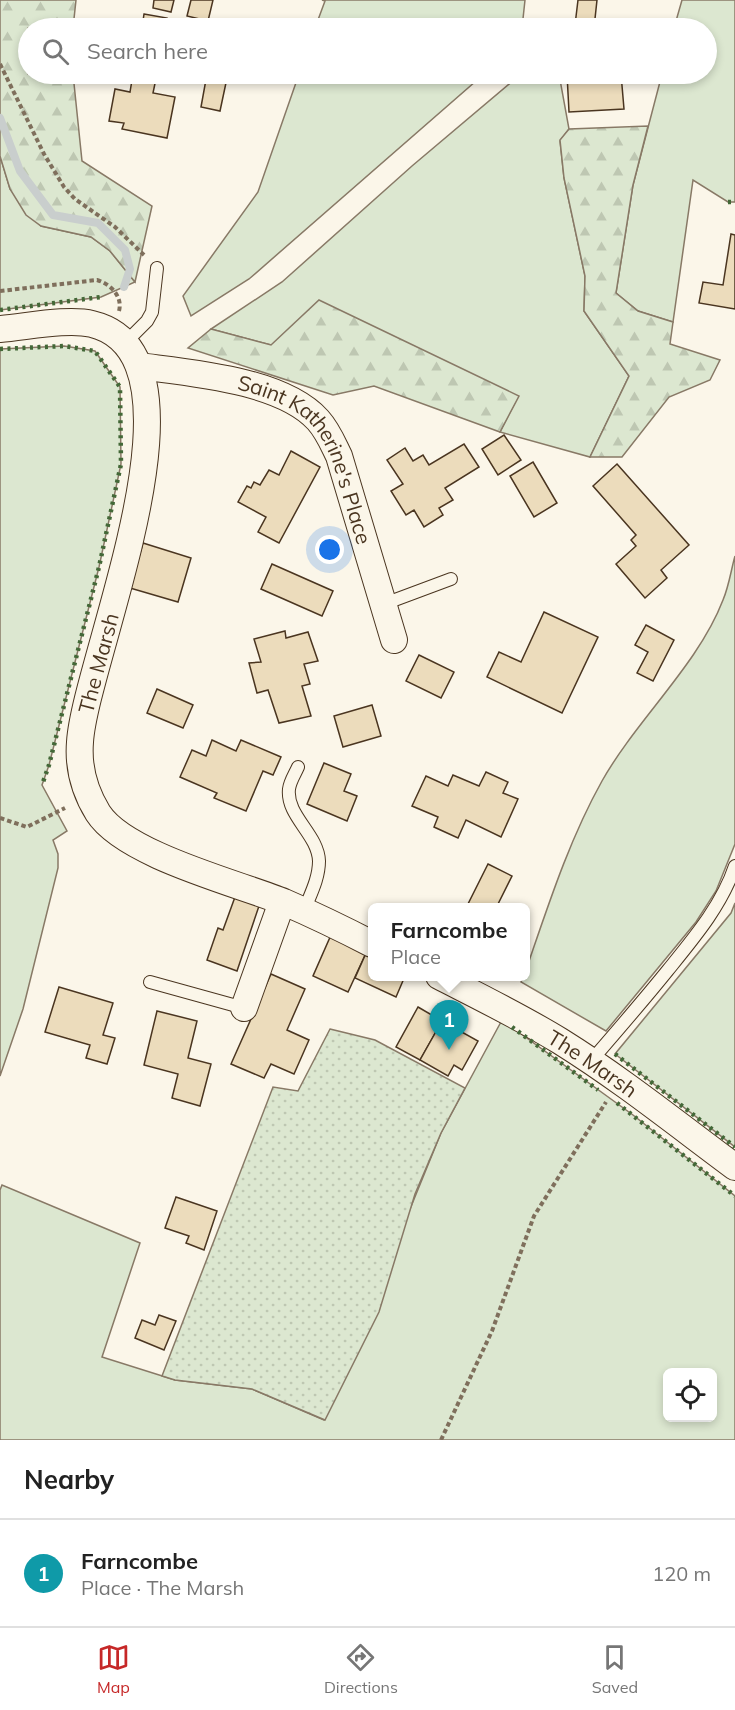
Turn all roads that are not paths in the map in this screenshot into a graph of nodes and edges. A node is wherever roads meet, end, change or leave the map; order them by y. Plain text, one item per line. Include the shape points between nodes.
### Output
1 (157, 268) road end
2 (0, 329) edge
3 (120, 338) junction
4 (139, 366) junction
5 (451, 579) dead end
6 (384, 604) junction
7 (394, 639) dead end
8 (298, 767) dead end
9 (735, 866) edge
10 (293, 906) junction
11 (368, 942) edge
12 (448, 981) edge
13 (150, 982) dead end
14 (244, 1008) joint
15 (591, 1061) junction
16 (735, 1167) edge

1 - 3 lane via 152,312 147,321
2 - 3 street via 75,322 93,324
3 - 4 street, The Marsh
4 - 6 street, Saint Katherine's Place via 211,375 260,387 301,405 318,420 339,456
4 - 10 street, The Marsh via 148,404 148,434 129,546 81,728 81,763 88,796 100,816 136,845
5 - 6 lane
6 - 7 street, Saint Katherine's Place
8 - 10 lane via 289,790 291,801 314,841 319,862 316,880
9 - 15 lane via 710,915
10 - 11 street, The Marsh
10 - 14 street
12 - 15 street, The Marsh
13 - 14 lane
15 - 16 street, The Marsh

